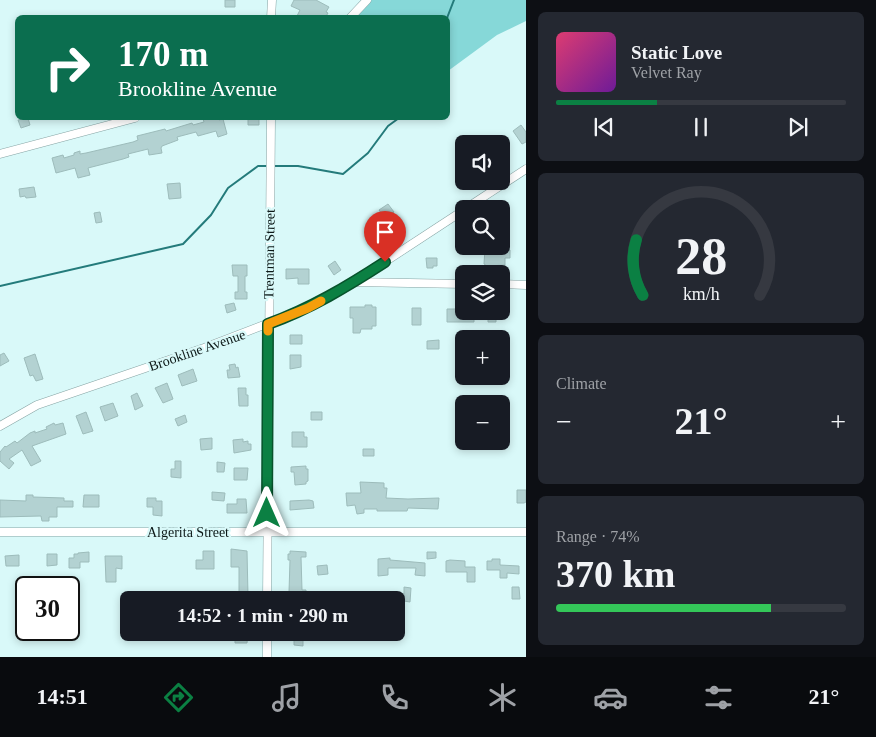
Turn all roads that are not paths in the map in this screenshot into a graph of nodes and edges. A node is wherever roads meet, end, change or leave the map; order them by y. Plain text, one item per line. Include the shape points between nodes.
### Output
1 (272, 0) edge
2 (367, 0) edge
3 (272, 15) edge
4 (353, 15) edge
5 (127, 120) edge
6 (271, 120) edge
7 (0, 154) edge
8 (526, 169) edge
9 (478, 200) edge
10 (455, 215) edge
11 (354, 282) junction
12 (455, 284) edge
13 (510, 284) edge
14 (526, 284) edge
15 (268, 324) junction
16 (0, 426) edge
17 (0, 532) edge
18 (267, 532) junction
19 (526, 532) edge
20 (267, 591) edge
21 (267, 641) edge
22 (267, 657) edge

1 - 3 street
2 - 4 street
5 - 7 street
6 - 15 street, Trentman Street
8 - 9 street, Brookline Avenue
10 - 11 street, Brookline Avenue
11 - 12 street
11 - 15 street, Brookline Avenue via 308,308
13 - 14 street
15 - 16 street, Brookline Avenue via 37,405
15 - 18 street, Trentman Street
17 - 18 street, Algerita Street
18 - 19 street, Algerita Street
18 - 20 street, Trentman Street
21 - 22 street

